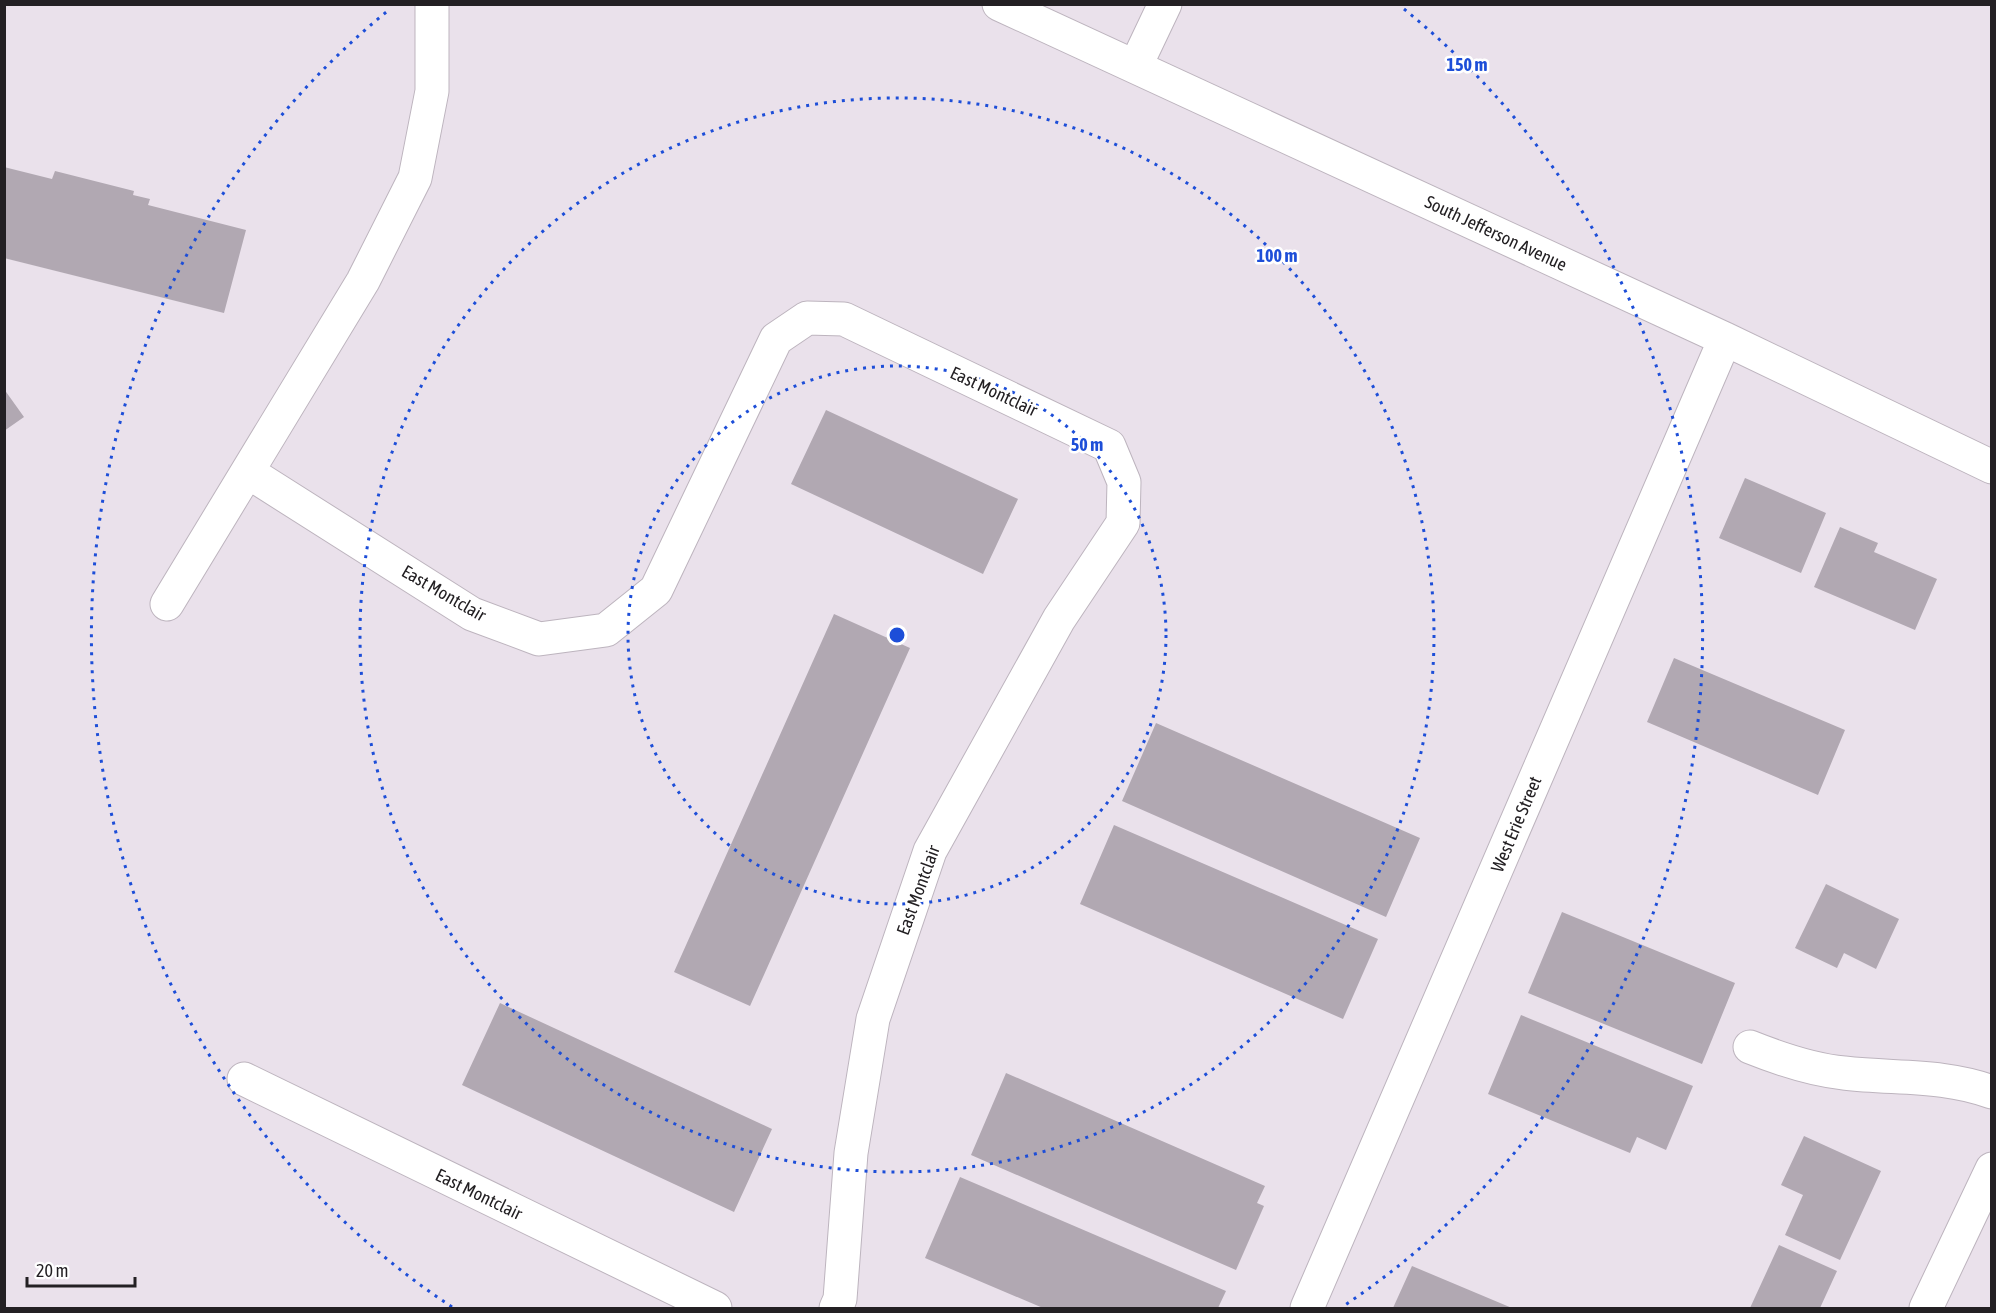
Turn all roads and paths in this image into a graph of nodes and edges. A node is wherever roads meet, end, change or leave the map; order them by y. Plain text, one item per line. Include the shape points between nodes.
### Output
1 (432, 4) edge
2 (999, 4) edge
3 (1166, 4) edge
4 (1136, 65) junction
5 (1725, 339) junction
6 (1992, 466) edge
7 (248, 472) junction
8 (167, 604) dead end
9 (1750, 1047) dead end
10 (244, 1079) dead end
11 (1992, 1092) edge
12 (1992, 1169) edge
13 (715, 1308) edge
14 (836, 1308) edge
15 (1307, 1308) edge
16 (1926, 1308) edge

1 - 7 street via 432,91 415,178 363,281
2 - 4 street, South Jefferson Avenue
3 - 4 street
4 - 5 street, South Jefferson Avenue
5 - 6 street, South Jefferson Avenue
5 - 15 street, West Erie Street
7 - 8 street
7 - 14 street, East Montclair via 472,614 539,639 606,630 656,590 776,339 807,318 844,319 1109,446 1124,482 1123,523 1059,619 930,851 873,1018 851,1153 840,1299
9 - 11 street via 1841,1073 1952,1081
10 - 13 street, East Montclair
12 - 16 street

